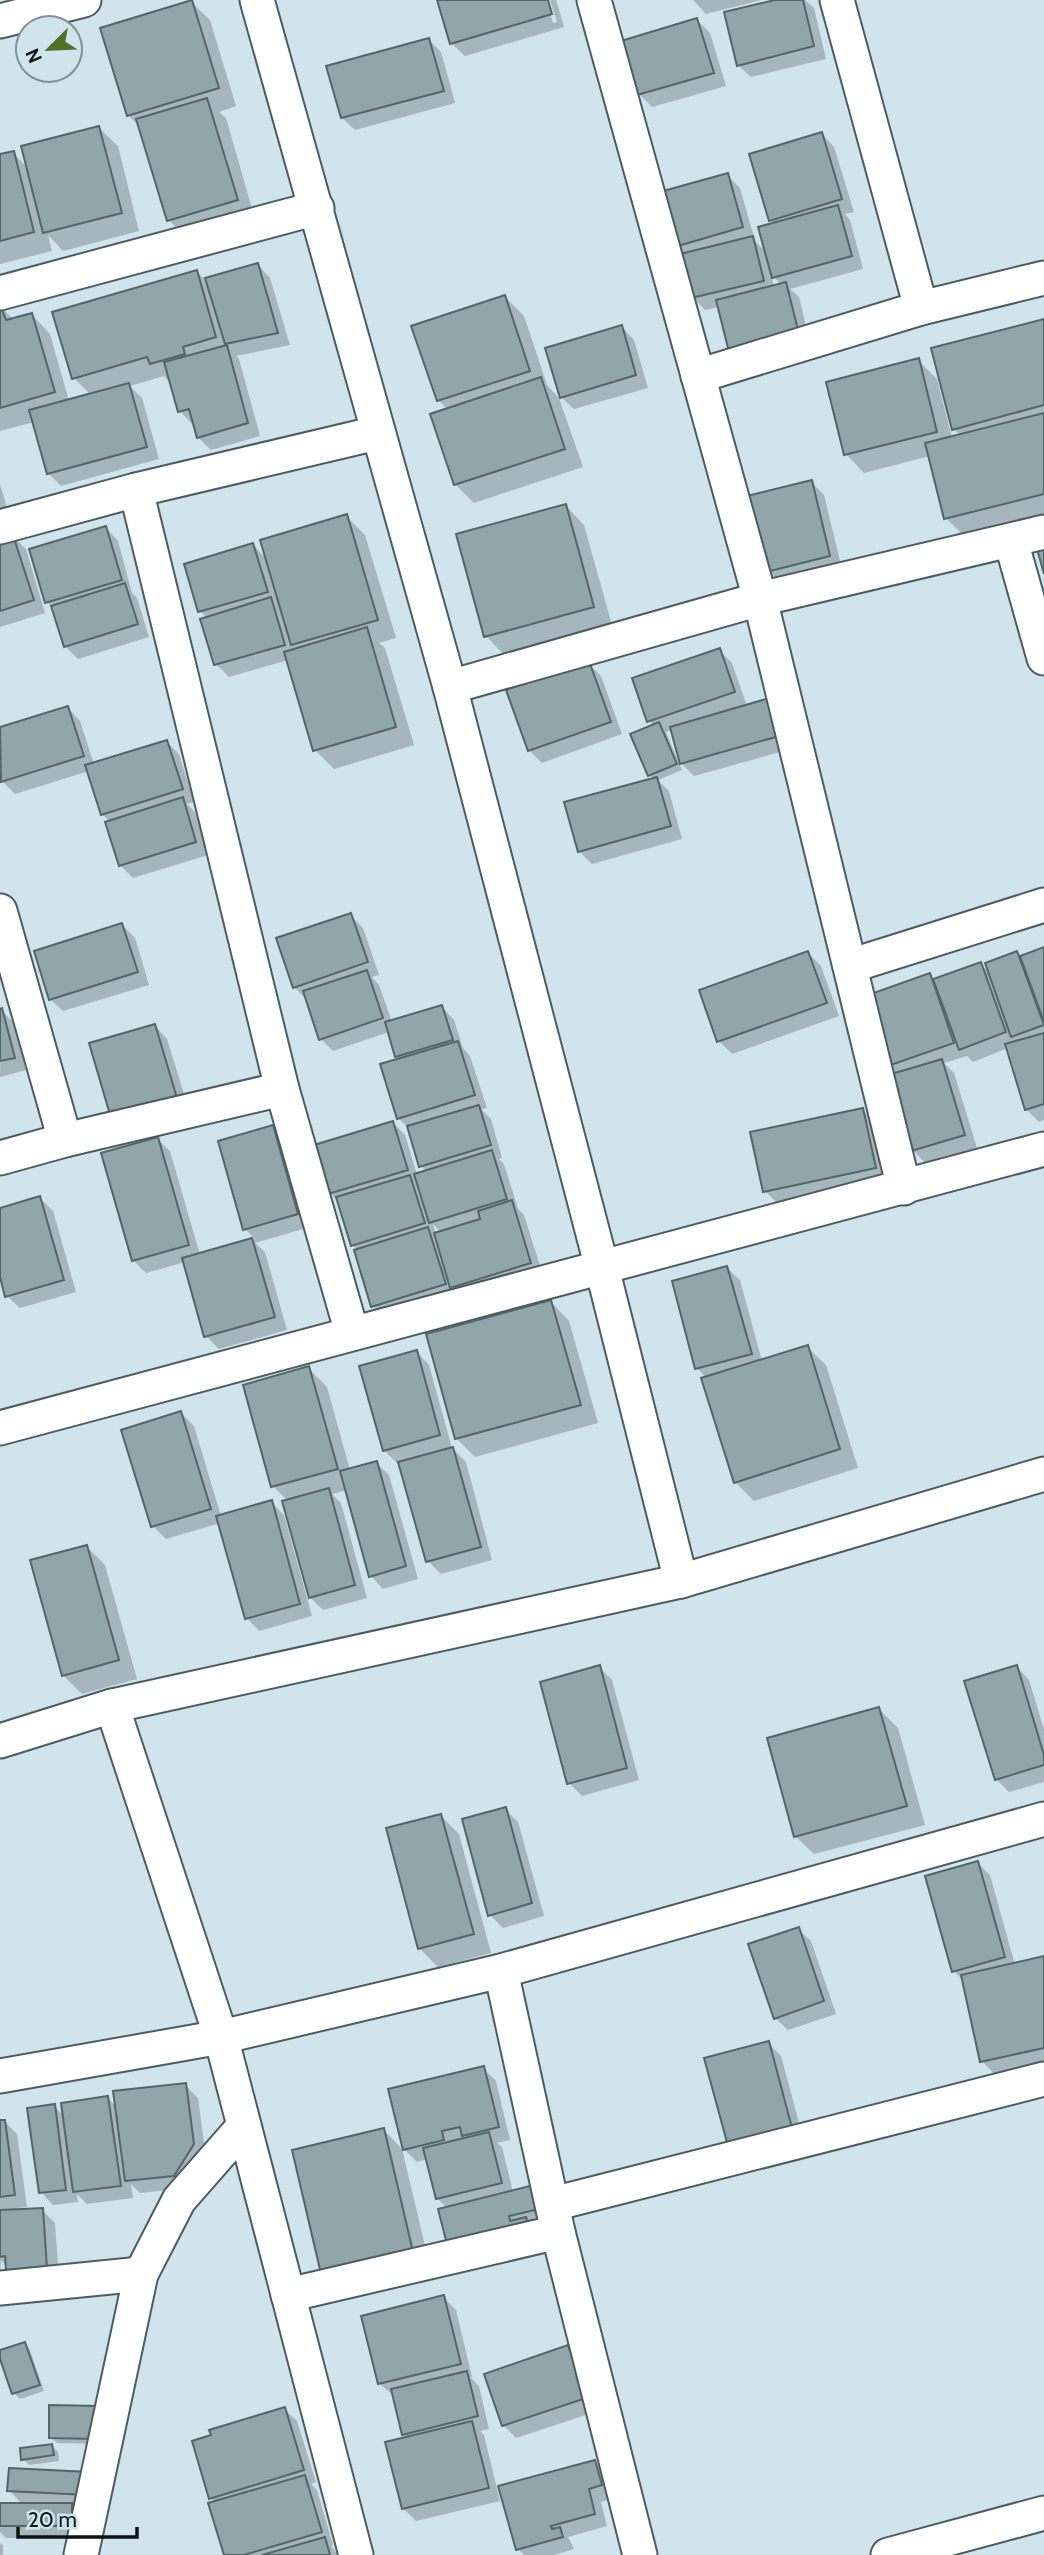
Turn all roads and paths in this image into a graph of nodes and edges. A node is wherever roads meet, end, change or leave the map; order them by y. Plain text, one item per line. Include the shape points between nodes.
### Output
1 (84, 0) edge
2 (257, 0) edge
3 (594, 0) edge
4 (837, 0) edge
5 (0, 21) edge
6 (317, 208) junction
7 (1044, 278) edge
8 (0, 293) edge
9 (921, 308) junction
10 (698, 376) junction
11 (377, 433) junction
12 (136, 490) junction
13 (0, 527) edge
14 (1044, 532) edge
15 (1011, 541) junction
16 (760, 599) junction
17 (1044, 658) edge
18 (450, 687) junction
19 (1044, 905) edge
20 (0, 911) edge
21 (850, 965) junction
22 (282, 1089) junction
23 (65, 1140) junction
24 (1044, 1149) edge
25 (0, 1158) edge
26 (904, 1188) junction
27 (602, 1268) junction
28 (352, 1333) junction
29 (0, 1428) edge
30 (1044, 1474) edge
31 (681, 1581) junction
32 (112, 1706) junction
33 (0, 1741) edge
34 (1044, 1819) edge
35 (500, 1970) junction
36 (221, 2037) junction
37 (0, 2076) edge
38 (1044, 2079) edge
39 (244, 2126) junction
40 (556, 2218) junction
41 (141, 2274) junction
42 (0, 2288) edge
43 (288, 2295) junction
44 (1044, 2513) edge
45 (81, 2555) edge
46 (356, 2555) edge
47 (640, 2555) edge
48 (888, 2555) edge

1 - 5 street
2 - 6 street
3 - 10 street
4 - 9 street
6 - 8 street
6 - 11 street
7 - 9 street
9 - 10 street
10 - 16 street
11 - 12 street
11 - 18 street
12 - 13 street
12 - 22 street
14 - 15 street
15 - 16 street
15 - 17 street
16 - 18 street
16 - 21 street
18 - 27 street
19 - 21 street
20 - 23 street
21 - 26 street
22 - 23 street
22 - 28 street
23 - 25 street
24 - 26 street
26 - 27 street
27 - 28 street
27 - 31 street
28 - 29 street
30 - 31 street
31 - 32 street
32 - 33 street
32 - 36 street
34 - 35 street
35 - 36 street
35 - 40 street
36 - 37 street
36 - 39 street
38 - 40 street
39 - 41 street via 179,2200
39 - 43 street
40 - 43 street
40 - 47 street
41 - 42 street
41 - 45 street
43 - 46 street
44 - 48 street

